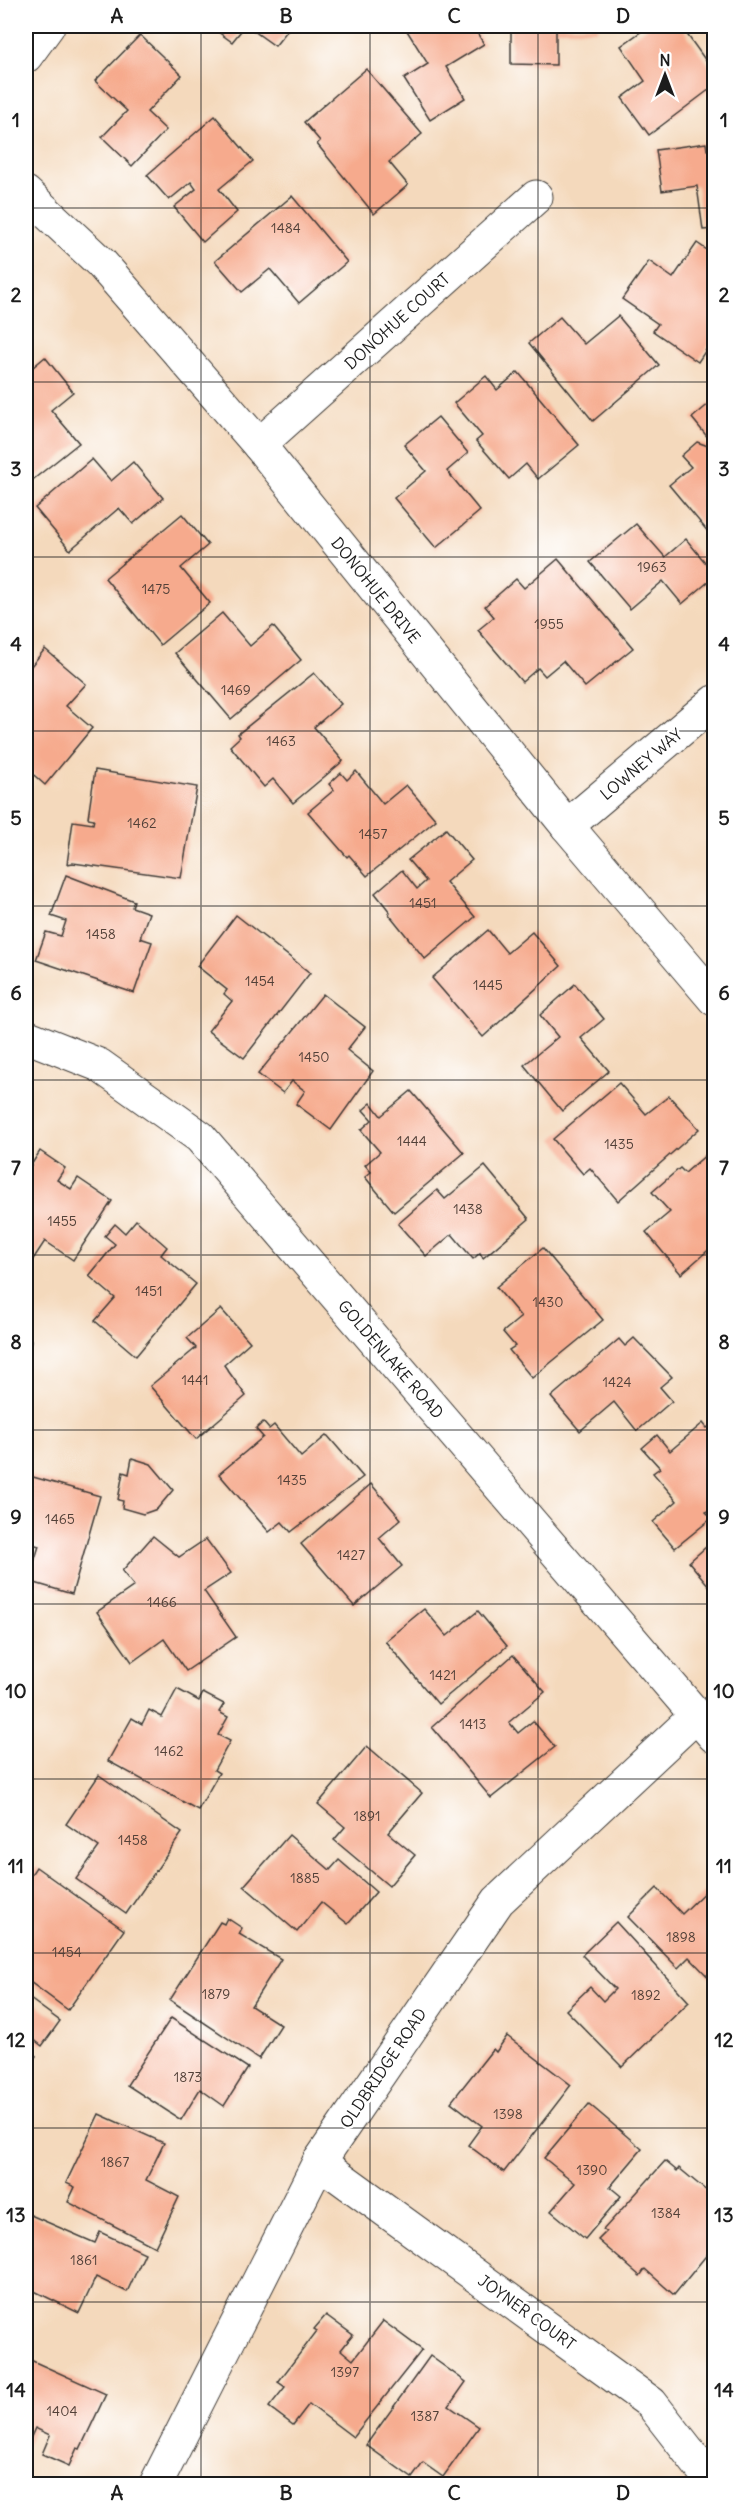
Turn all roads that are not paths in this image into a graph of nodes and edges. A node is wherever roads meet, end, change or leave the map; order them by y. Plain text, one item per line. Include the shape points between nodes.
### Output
1 (48, 26) edge
2 (26, 56) edge
3 (26, 194) edge
4 (536, 197) dead end
5 (259, 445) junction
6 (714, 702) edge
7 (567, 826) junction
8 (714, 999) edge
9 (26, 1036) edge
10 (706, 1725) edge
11 (319, 2162) junction
12 (156, 2484) edge
13 (714, 2484) edge

1 - 2 street
3 - 5 street, DONOHUE DRIVE via 101,263
4 - 5 street, DONOHUE COURT
5 - 7 street, DONOHUE DRIVE
6 - 7 street, LOWNEY WAY
7 - 8 street, DONOHUE DRIVE
9 - 10 street, GOLDENLAKE ROAD via 99,1065 200,1137
10 - 11 street, OLDBRIDGE ROAD via 498,1901
11 - 12 street, OLDBRIDGE ROAD
11 - 13 street, JOYNER COURT via 651,2403

